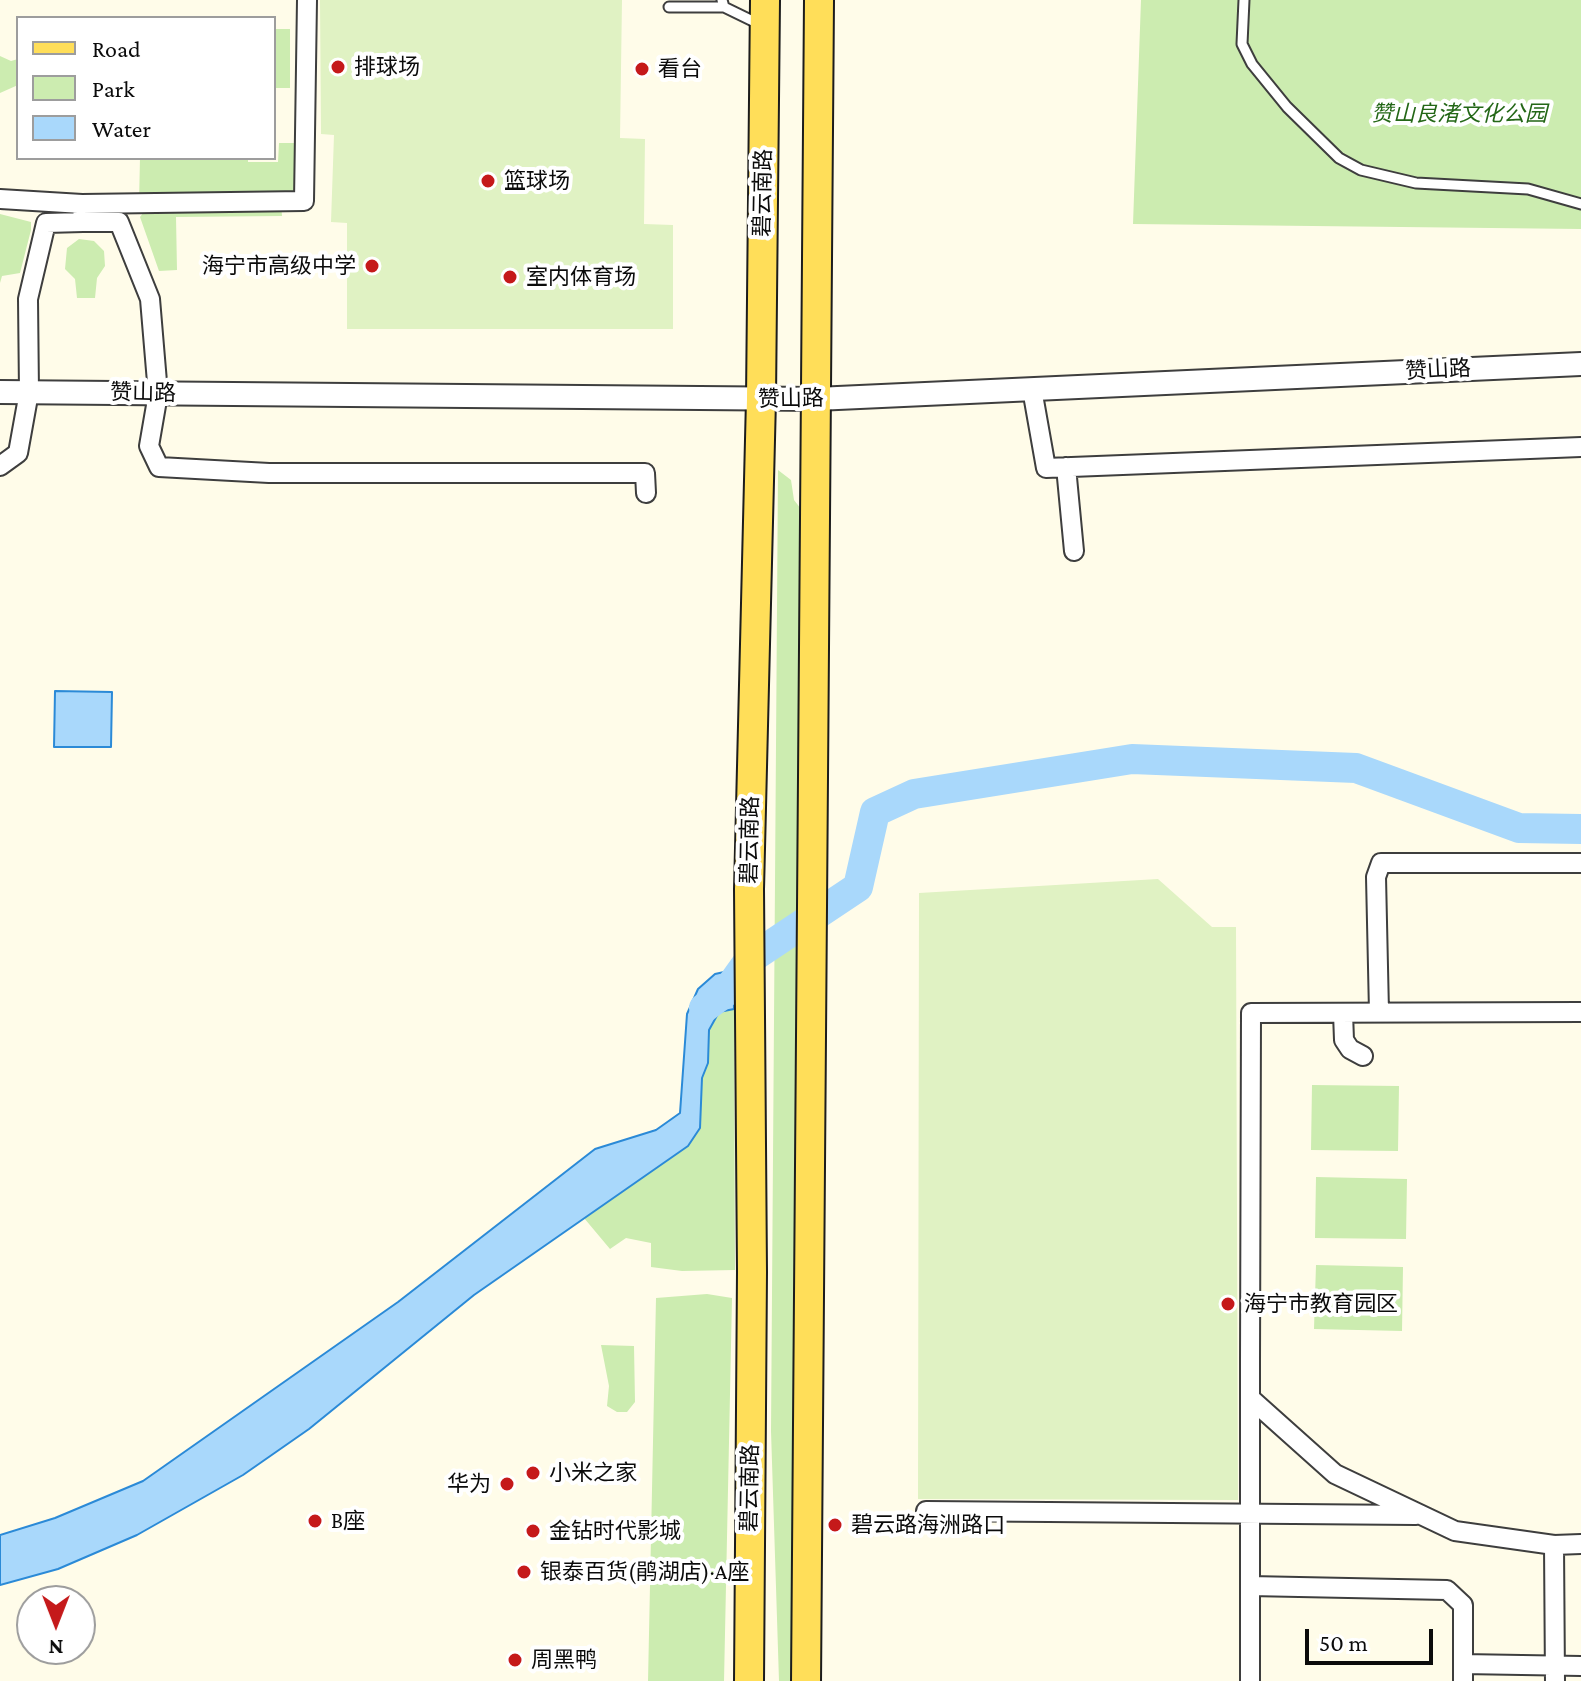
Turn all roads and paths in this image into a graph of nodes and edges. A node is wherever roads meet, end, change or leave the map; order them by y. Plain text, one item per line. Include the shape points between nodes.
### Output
1 (307, 0) edge
2 (819, 0) edge
3 (1244, 0) edge
4 (723, 4) edge
5 (669, 7) dead end
6 (764, 14) edge
7 (0, 199) edge
8 (1581, 204) edge
9 (82, 213) junction
10 (1581, 364) edge
11 (1032, 389) junction
12 (0, 392) edge
13 (29, 392) junction
14 (158, 394) junction
15 (761, 399) junction
16 (816, 399) junction
17 (1581, 447) edge
18 (0, 466) edge
19 (1066, 467) junction
20 (646, 493) dead end
21 (1074, 551) dead end
22 (1581, 863) edge
23 (1379, 1012) junction
24 (1581, 1012) edge
25 (1343, 1013) junction
26 (1363, 1056) dead end
27 (1250, 1398) junction
28 (926, 1511) dead end
29 (1250, 1511) junction
30 (1423, 1515) junction
31 (1581, 1544) edge
32 (1554, 1545) junction
33 (1250, 1586) junction
34 (1581, 1666) edge
35 (1463, 1672) edge
36 (749, 1681) edge
37 (806, 1681) edge
38 (1250, 1681) edge
39 (1555, 1681) edge

1 - 9 street via 304,201
2 - 16 main road
3 - 8 lane via 1242,44 1252,64 1339,158 1361,170 1416,183 1528,189
4 - 5 lane
4 - 6 lane
6 - 15 main road, 碧云南路
7 - 9 street
9 - 13 street via 46,223 28,299
9 - 14 street via 119,222 150,299
10 - 11 street, 赞山路
11 - 16 street, 赞山路
11 - 19 street via 1046,468
12 - 13 street, 赞山路
13 - 14 street, 赞山路
13 - 18 street via 18,453
14 - 15 street, 赞山路
14 - 20 street via 149,446 159,467 269,473 645,473
15 - 16 street, 赞山路
15 - 36 main road, 碧云南路 via 749,889
16 - 37 main road
17 - 19 street
19 - 21 street
22 - 23 street via 1381,863 1376,877
23 - 24 street
23 - 25 street
25 - 26 street via 1344,1040
25 - 27 street via 1251,1013
27 - 29 street
27 - 30 street via 1335,1474
28 - 29 street
29 - 30 street
29 - 33 street
30 - 32 street via 1455,1531
31 - 32 street
32 - 39 street
33 - 35 street via 1447,1590 1463,1605
33 - 38 street
34 - 35 street

